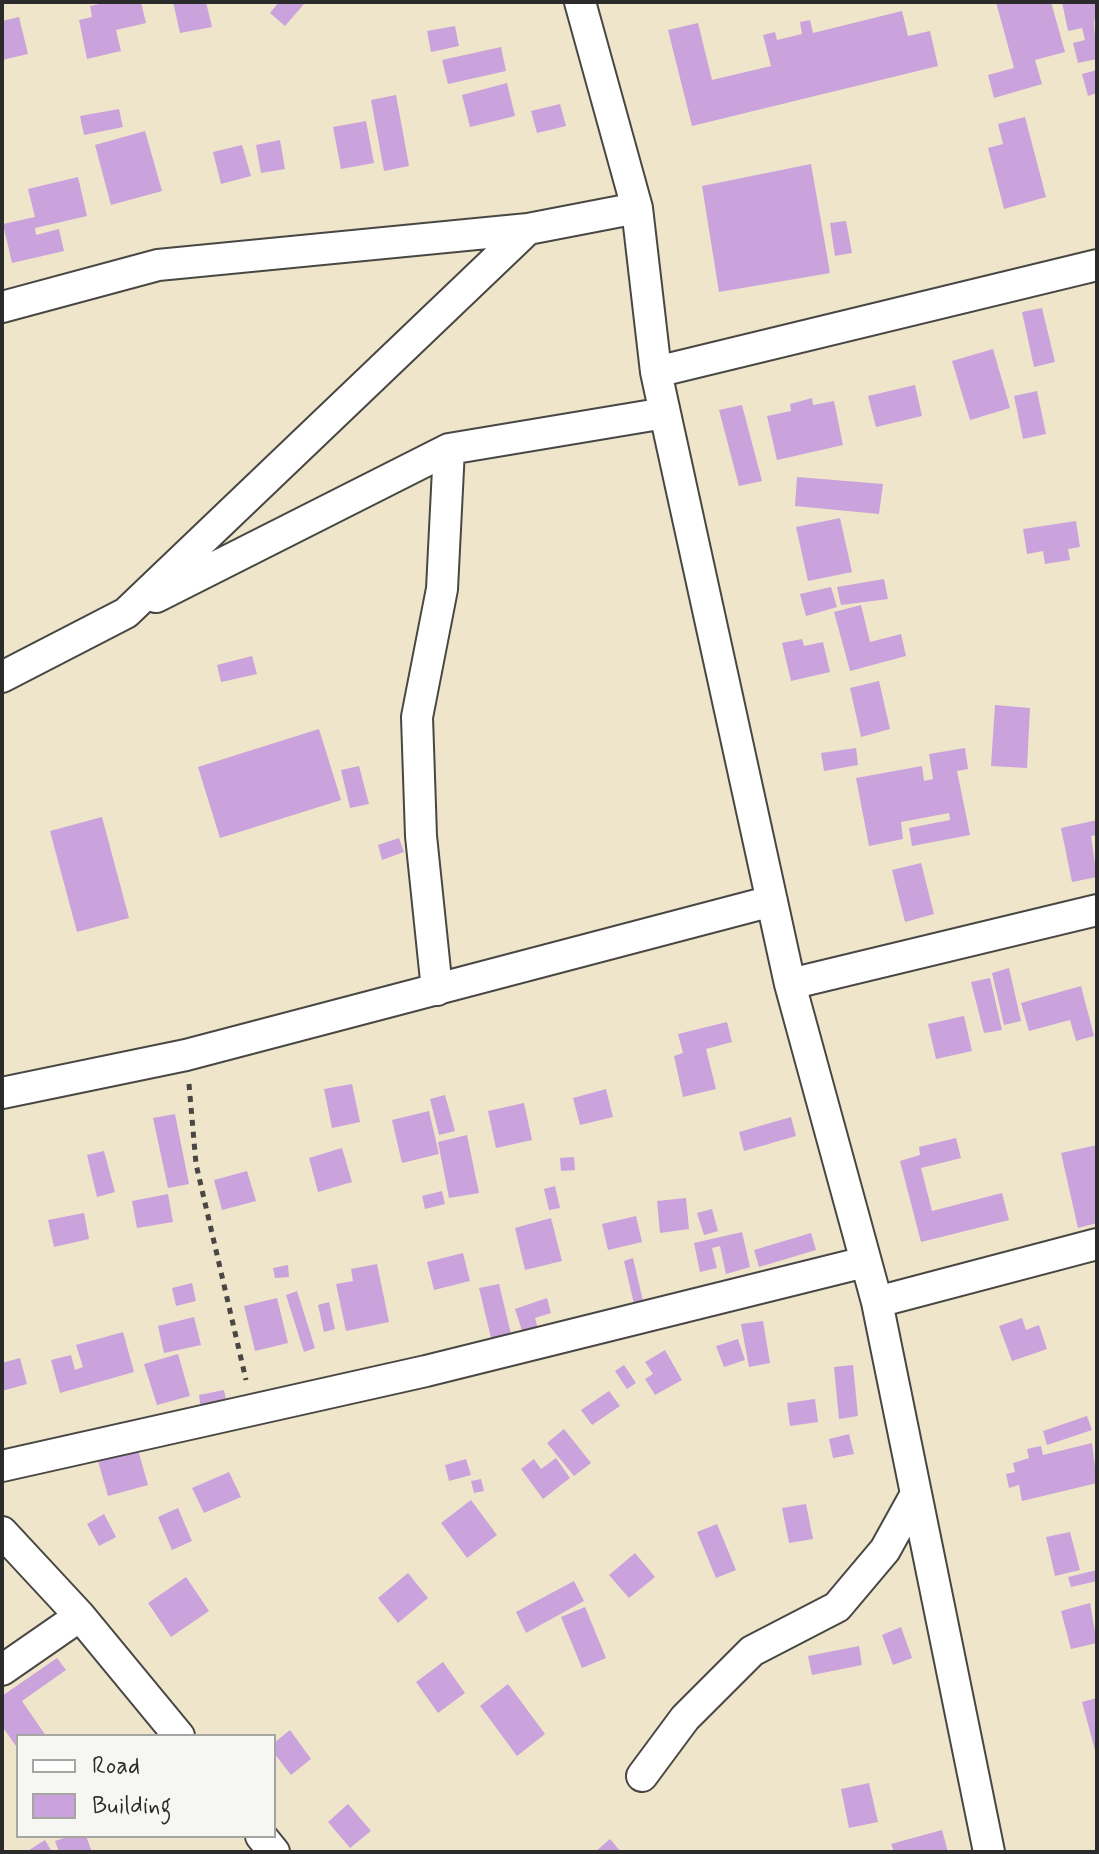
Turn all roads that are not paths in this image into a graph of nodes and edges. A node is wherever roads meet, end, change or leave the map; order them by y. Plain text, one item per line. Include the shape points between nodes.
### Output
1 (580, 2) edge
2 (637, 208) junction
3 (528, 229) junction
4 (1097, 265) edge
5 (2, 307) edge
6 (656, 372) junction
7 (665, 413) junction
8 (449, 449) junction
9 (126, 613) junction
10 (2, 677) edge
11 (772, 901) junction
12 (1097, 910) edge
13 (790, 984) junction
14 (437, 990) junction
15 (2, 1093) edge
16 (1097, 1244) edge
17 (865, 1262) junction
18 (877, 1302) junction
19 (2, 1466) edge
20 (916, 1494) junction
21 (2, 1532) edge
22 (80, 1616) junction
23 (2, 1670) edge
24 (177, 1734) edge
25 (642, 1776) dead end
26 (989, 1852) edge

1 - 2 street
2 - 3 street
2 - 6 street
3 - 5 street via 158,265
3 - 9 street
4 - 6 street
6 - 7 street
7 - 8 street
7 - 11 street
8 - 9 street
8 - 14 street via 442,589 417,717 421,836
9 - 10 street
11 - 13 street
11 - 14 street
12 - 13 street
13 - 17 street
14 - 15 street via 186,1055
16 - 18 street
17 - 18 street
17 - 19 street via 426,1371
18 - 20 street
20 - 25 street via 885,1550 837,1607 752,1651 685,1718
20 - 26 street
21 - 22 street
22 - 23 street
22 - 24 street

